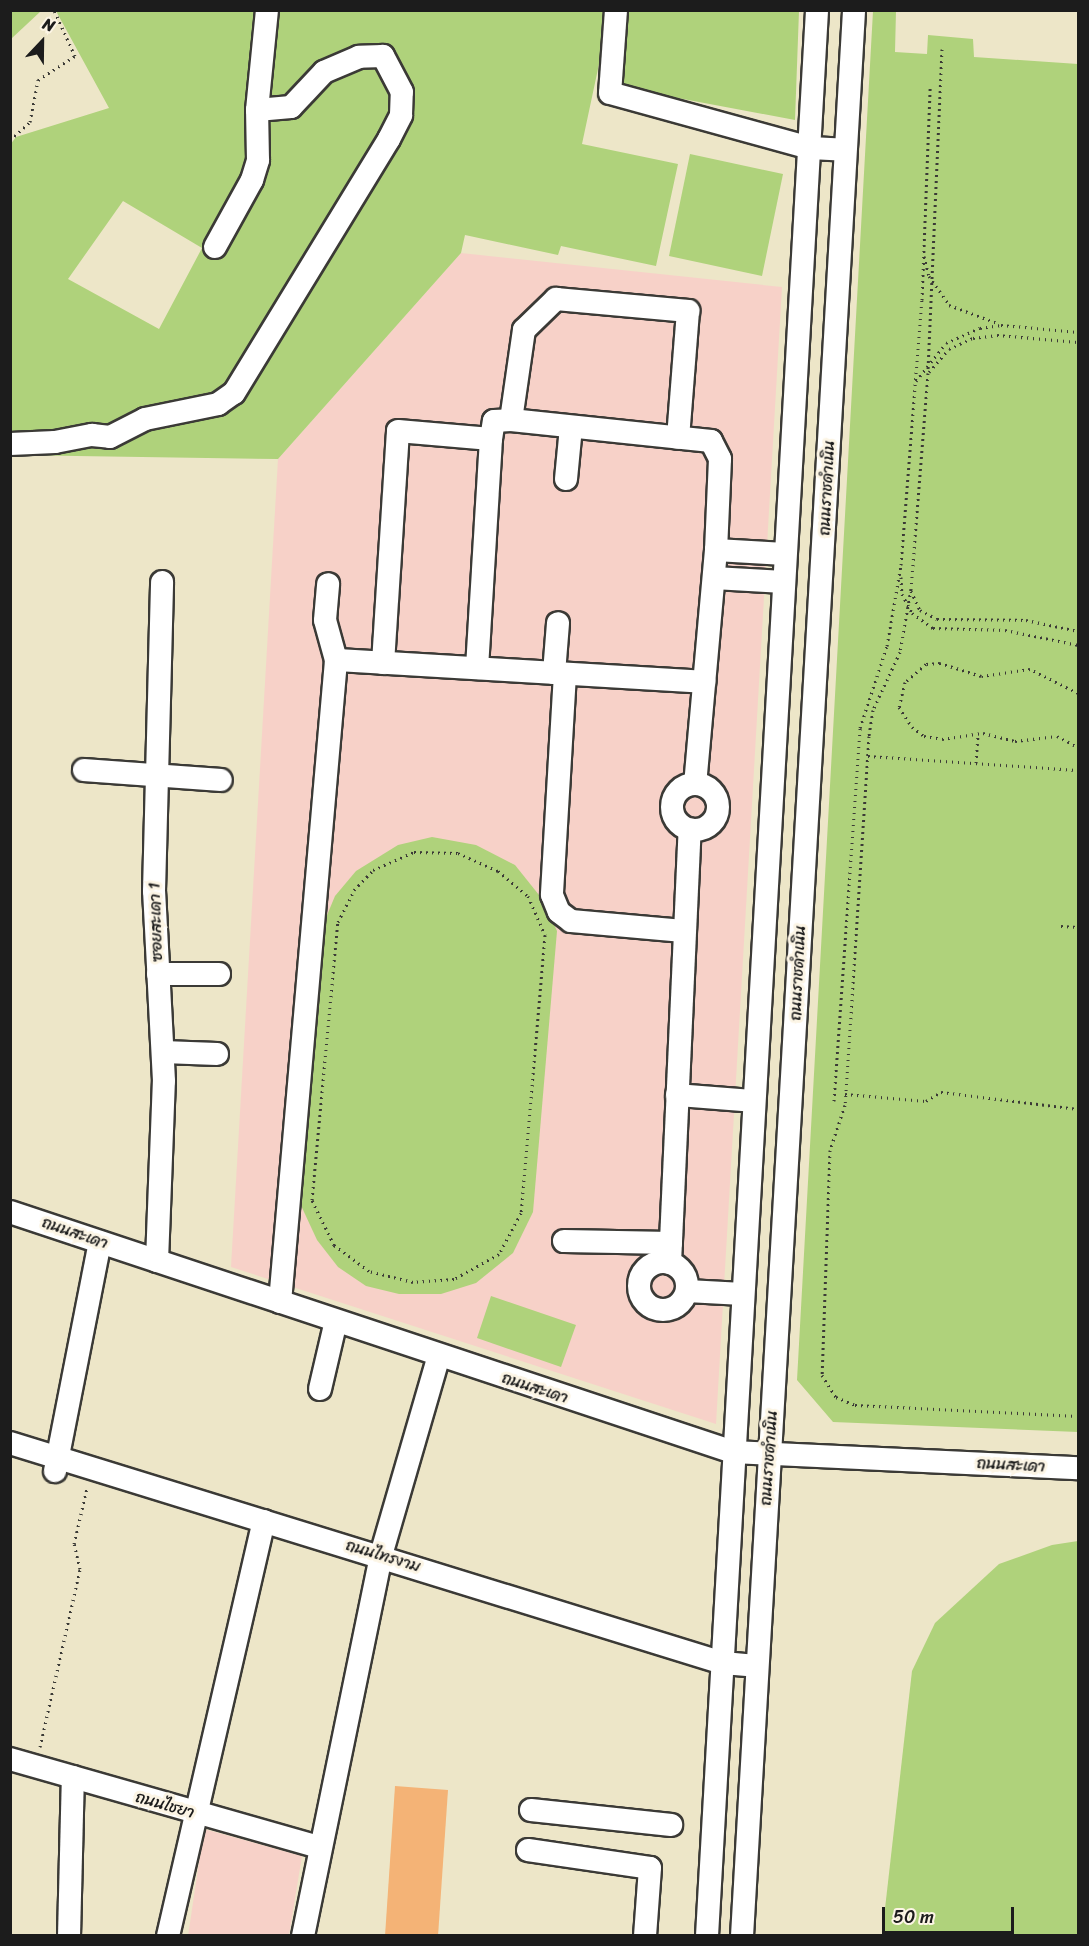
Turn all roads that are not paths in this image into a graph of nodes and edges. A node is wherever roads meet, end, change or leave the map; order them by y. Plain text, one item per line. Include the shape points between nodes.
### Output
1 (267, 10) edge
2 (616, 10) edge
3 (817, 10) edge
4 (854, 10) edge
5 (257, 110) junction
6 (810, 148) junction
7 (845, 150) junction
8 (215, 248) dead end
9 (511, 420) junction
10 (571, 427) junction
11 (678, 438) junction
12 (491, 439) junction
13 (10, 444) edge
14 (566, 479) dead end
15 (716, 550) junction
16 (785, 554) junction
17 (714, 578) junction
18 (162, 582) dead end
19 (784, 582) junction
20 (328, 584) dead end
21 (558, 623) dead end
22 (336, 660) junction
23 (383, 663) junction
24 (477, 668) junction
25 (560, 673) junction
26 (704, 682) junction
27 (84, 770) dead end
28 (158, 774) junction
29 (222, 780) dead end
30 (695, 784) junction
31 (690, 829) junction
32 (684, 932) junction
33 (158, 974) junction
34 (219, 975) dead end
35 (163, 1052) junction
36 (217, 1054) dead end
37 (677, 1095) junction
38 (754, 1101) junction
39 (10, 1212) edge
40 (564, 1241) dead end
41 (100, 1242) junction
42 (671, 1253) junction
43 (158, 1261) junction
44 (687, 1291) junction
45 (743, 1294) junction
46 (280, 1302) junction
47 (336, 1321) junction
48 (439, 1356) junction
49 (320, 1389) dead end
50 (10, 1443) edge
51 (733, 1452) junction
52 (769, 1454) junction
53 (57, 1464) junction
54 (1078, 1468) edge
55 (264, 1521) junction
56 (381, 1556) junction
57 (723, 1663) junction
58 (756, 1666) junction
59 (10, 1760) edge
60 (73, 1777) junction
61 (531, 1810) dead end
62 (194, 1814) junction
63 (671, 1825) dead end
64 (320, 1847) junction
65 (528, 1850) dead end
66 (69, 1935) edge
67 (168, 1935) edge
68 (303, 1935) edge
69 (645, 1935) edge
70 (707, 1935) edge
71 (742, 1935) edge

1 - 5 street
2 - 6 street via 610,93
3 - 6 street
4 - 7 street, ถนนราชดำเนิน
5 - 8 street via 258,160 252,180
5 - 13 street via 291,107 324,72 359,57 383,56 402,92 400,115 389,139 234,393 218,404 145,419 110,437 92,435
6 - 7 street
6 - 16 street
7 - 52 street, ถนนราชดำเนิน
9 - 10 street
9 - 11 street via 524,330 556,299 688,311
9 - 12 street via 494,422
10 - 11 street
10 - 14 street
11 - 15 street via 711,441 720,459
12 - 23 street via 398,430
12 - 24 street
15 - 16 street
15 - 17 street
16 - 19 street
17 - 19 street
17 - 26 street
18 - 28 street, ซอยสะเดา 1
19 - 38 street
20 - 22 street via 325,620
21 - 25 street
22 - 23 street
22 - 46 street
23 - 24 street
24 - 25 street
25 - 26 street
25 - 32 street via 552,895 559,912 571,921
26 - 30 street
27 - 28 street
28 - 29 street
28 - 33 street, ซอยสะเดา 1 via 154,891
30 - 31 street via 680,789 672,805 677,821
30 - 31 street via 710,789 716,796 718,812 709,825
31 - 32 street
32 - 37 street
33 - 34 street
33 - 35 street, ซอยสะเดา 1
35 - 36 street
35 - 43 street, ซอยสะเดา 1
37 - 38 street
37 - 42 street
38 - 45 street
39 - 41 street, ถนนสะเดา
40 - 42 street
41 - 43 street, ถนนสะเดา
41 - 53 street
42 - 44 street via 684,1274
42 - 44 street via 640,1276 643,1301 657,1310 670,1310 678,1306
43 - 46 street, ถนนสะเดา
44 - 45 street
45 - 51 street
46 - 47 street, ถนนสะเดา
47 - 48 street, ถนนสะเดา
47 - 49 street
48 - 51 street, ถนนสะเดา
48 - 56 street
50 - 53 street, ถนนไทรงาม
51 - 52 street, ถนนสะเดา
51 - 57 street
52 - 54 street, ถนนสะเดา
52 - 58 street, ถนนราชดำเนิน
53 - 55 street, ถนนไทรงาม via 92,1468
55 - 56 street, ถนนไทรงาม
55 - 62 street
56 - 57 street, ถนนไทรงาม
56 - 64 street
57 - 58 street, ถนนไทรงาม
57 - 70 street
58 - 71 street, ถนนราชดำเนิน
59 - 60 street, ถนนไชยา
60 - 62 street, ถนนไชยา
60 - 66 street
61 - 63 street
62 - 64 street, ถนนไชยา
62 - 67 street
64 - 68 street
65 - 69 street via 650,1868

